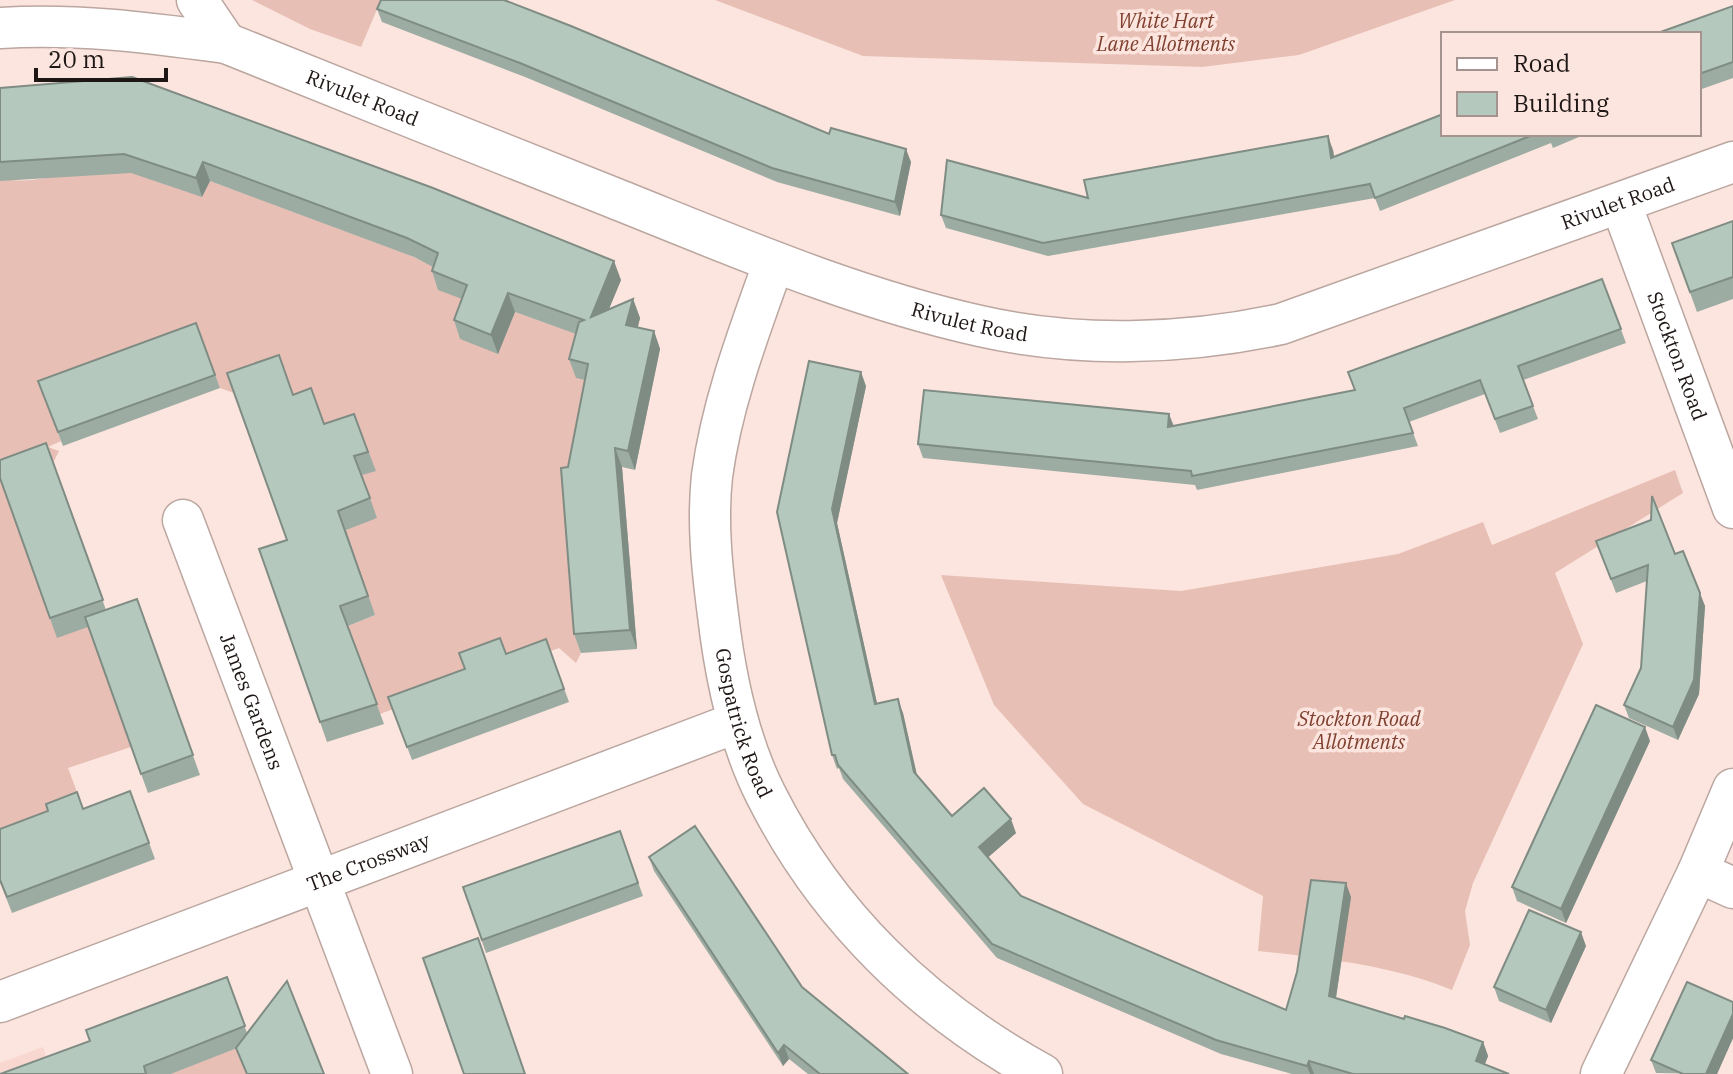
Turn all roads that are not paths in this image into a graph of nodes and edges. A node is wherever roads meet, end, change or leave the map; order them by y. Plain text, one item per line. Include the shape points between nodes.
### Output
1 (197, 0) edge
2 (0, 28) edge
3 (226, 43) junction
4 (1733, 162) edge
5 (1621, 204) junction
6 (774, 262) junction
7 (1733, 508) edge
8 (183, 520) dead end
9 (738, 722) junction
10 (1733, 789) edge
11 (1715, 880) edge
12 (319, 882) junction
13 (0, 1002) edge
14 (392, 1074) edge
15 (1042, 1074) edge
16 (1601, 1074) edge

1 - 3 street
2 - 3 street, Rivulet Road via 52,25
3 - 6 street, Rivulet Road
4 - 5 street, Rivulet Road
5 - 6 street, Rivulet Road via 1281,324 1183,339 1097,340 983,327 901,306
5 - 7 street, Stockton Road
6 - 9 street, Gospatrick Road via 741,354 712,477 715,595
8 - 12 street, James Gardens
9 - 12 street, The Crossway
9 - 15 street, Gospatrick Road via 764,793 839,908 933,1004
10 - 11 street
11 - 16 street
12 - 13 street, The Crossway
12 - 14 street, James Gardens

